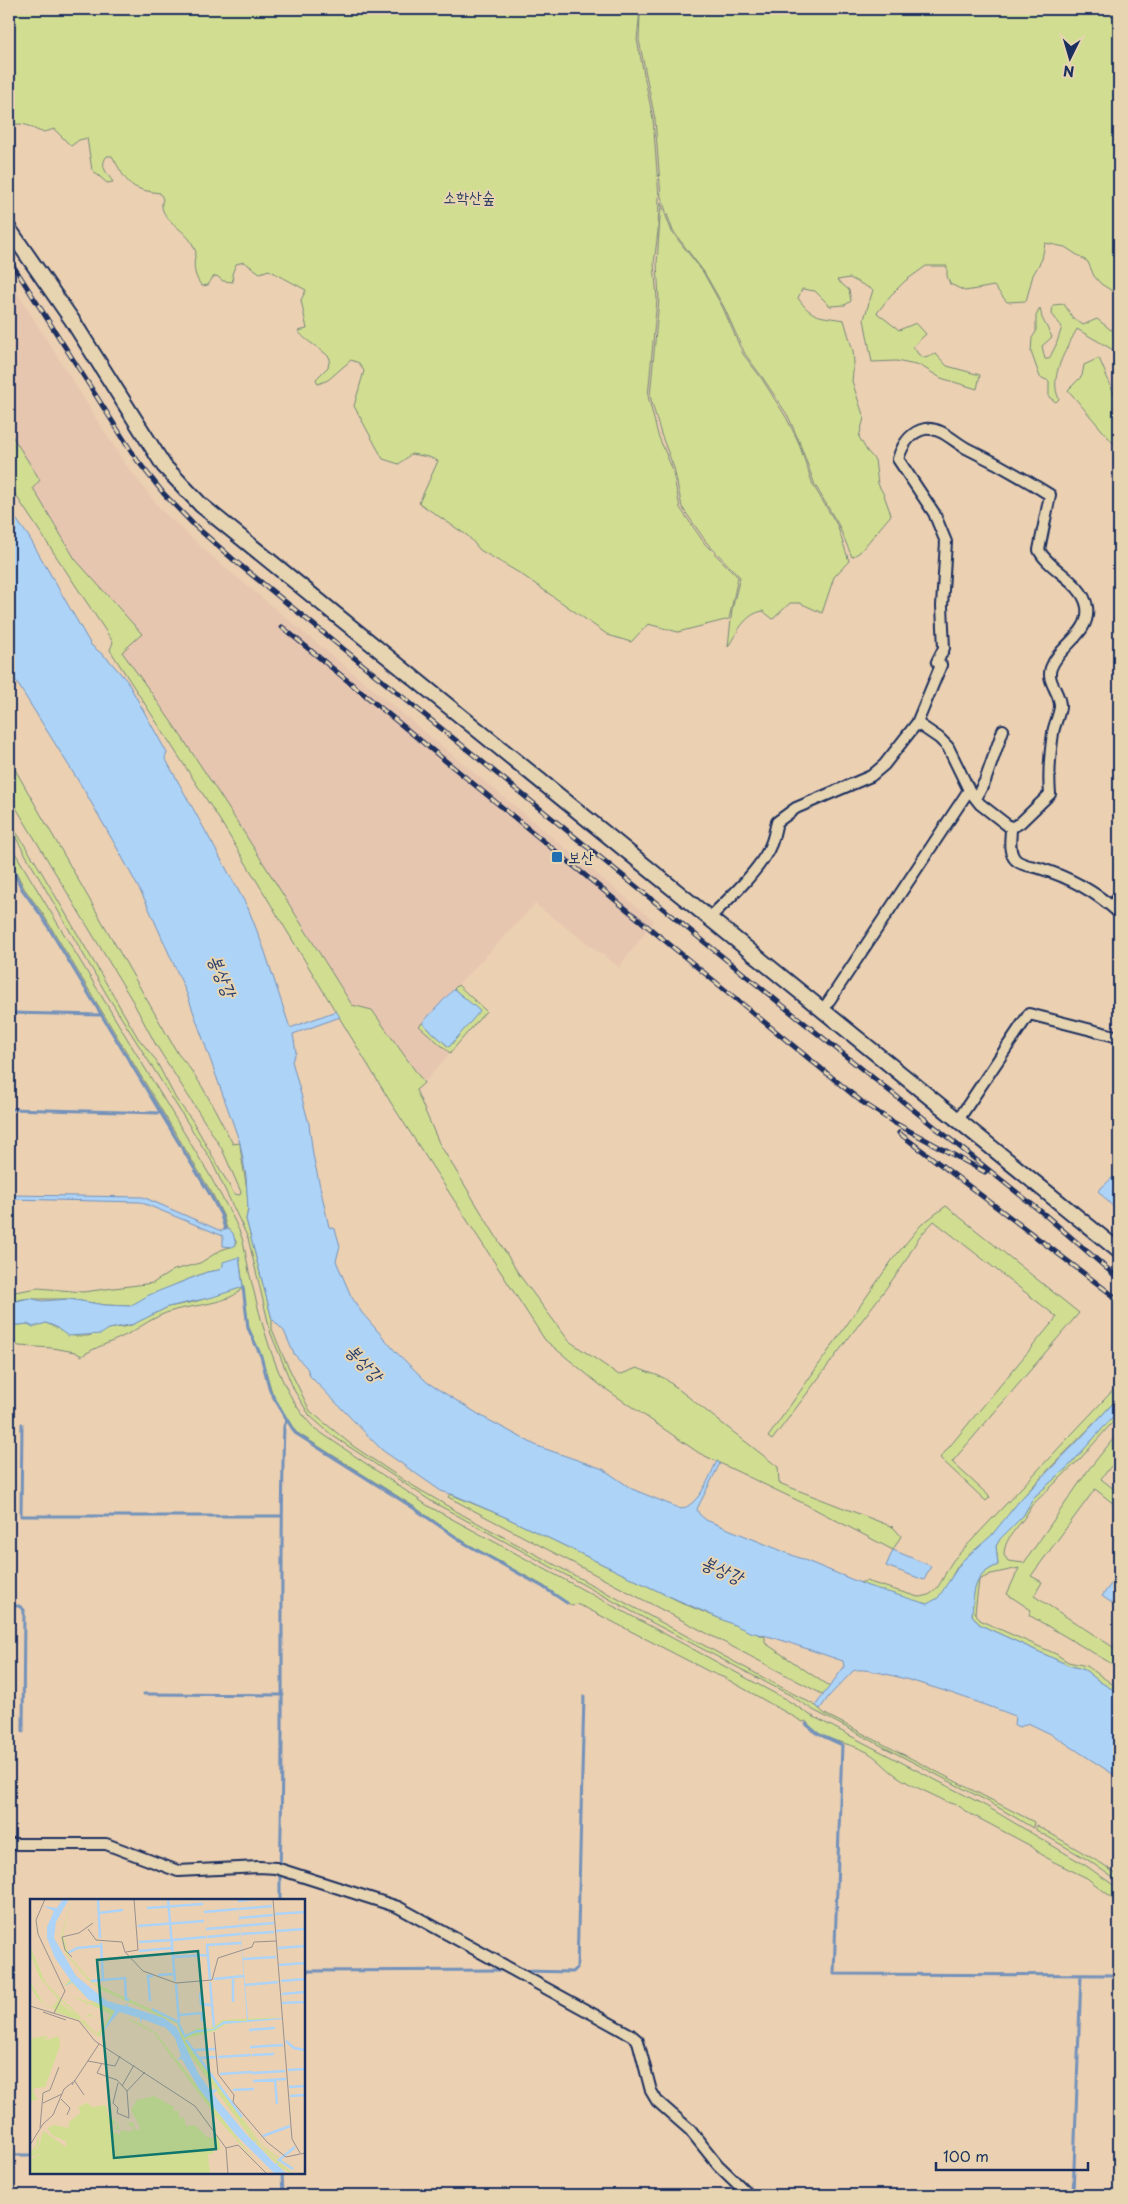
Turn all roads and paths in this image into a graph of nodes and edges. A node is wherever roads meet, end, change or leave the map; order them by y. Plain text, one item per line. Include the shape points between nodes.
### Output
1 (9, 229) edge
2 (917, 722) junction
3 (1003, 730) dead end
4 (972, 794) junction
5 (1011, 828) junction
6 (1119, 896) edge
7 (1116, 910) edge
8 (709, 918) junction
9 (823, 1010) junction
10 (1119, 1037) edge
11 (958, 1120) junction
12 (1119, 1251) edge
13 (9, 1844) edge
14 (749, 2195) edge

1 - 8 main road via 72,320 164,466 190,494 248,545
2 - 4 street via 948,748
2 - 5 street via 941,664 937,662 944,648 942,606 946,542 934,513 898,459 907,440 924,430 935,430 1010,469 1050,495 1038,550 1067,577 1087,606 1082,629 1050,669 1060,707 1048,764 1050,794
2 - 8 street via 871,776 796,808 777,822 772,844 762,860
3 - 4 street via 985,781
4 - 5 street
4 - 9 street
5 - 7 street via 1010,849 1015,859 1080,884
6 - 7 street
8 - 9 main road
9 - 11 main road
10 - 11 street via 1029,1014
11 - 12 main road
13 - 14 street via 106,1844 178,1871 276,1868 398,1907 631,2035 638,2042 650,2091 657,2102 690,2130 718,2165

